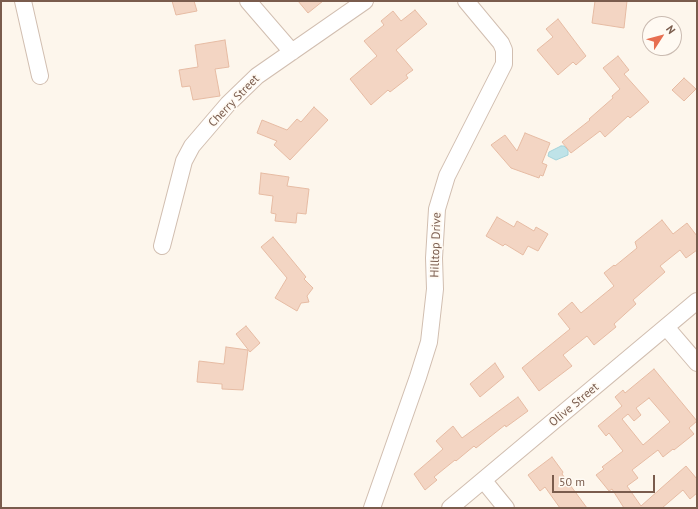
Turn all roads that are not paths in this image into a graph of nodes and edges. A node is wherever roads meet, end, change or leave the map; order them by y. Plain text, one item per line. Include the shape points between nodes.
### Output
1 (23, 1) edge
2 (248, 1) edge
3 (365, 1) edge
4 (466, 1) edge
5 (292, 52) junction
6 (40, 76) dead end
7 (162, 246) dead end
8 (697, 301) edge
9 (666, 327) junction
10 (697, 363) edge
11 (484, 481) junction
12 (372, 508) edge
13 (450, 508) edge
14 (506, 508) edge

1 - 6 street
2 - 5 street
3 - 5 street, Cherry Street
4 - 12 street, Hilltop Drive via 502,43 504,64 447,176 437,209 435,289 429,342
5 - 7 street, Cherry Street via 257,76 228,104 192,146 184,161
8 - 9 street, Olive Street
9 - 10 street
9 - 11 street, Olive Street
11 - 13 street, Olive Street
11 - 14 street

